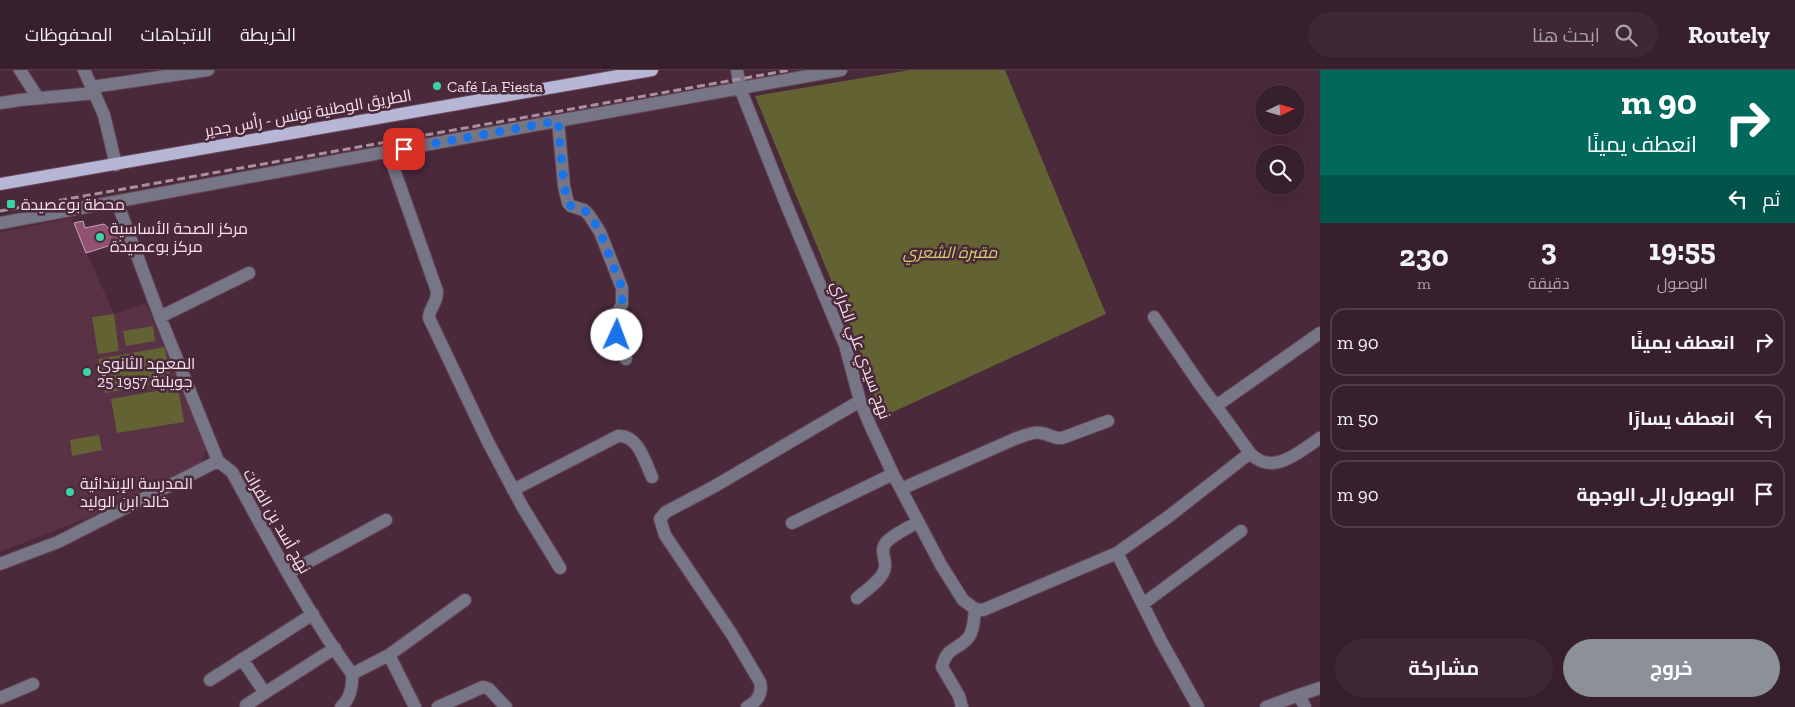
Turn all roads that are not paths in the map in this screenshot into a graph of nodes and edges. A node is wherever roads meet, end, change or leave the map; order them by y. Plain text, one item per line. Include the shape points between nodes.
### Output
1 (20, 70) edge
2 (84, 70) edge
3 (208, 70) edge
4 (652, 70) edge
5 (737, 70) edge
6 (841, 70) edge
7 (170, 72) edge
8 (740, 88) junction
9 (94, 90) junction
10 (38, 98) junction
11 (0, 103) edge
12 (558, 121) junction
13 (388, 152) junction
14 (116, 165) junction
15 (0, 184) edge
16 (117, 202) junction
17 (0, 223) edge
18 (249, 273) dead end
19 (160, 317) junction
20 (1154, 317) dead end
21 (1320, 333) edge
22 (626, 360) dead end
23 (860, 400) junction
24 (1216, 406) junction
25 (1108, 421) dead end
26 (1320, 438) edge
27 (1250, 453) junction
28 (218, 460) junction
29 (893, 474) junction
30 (652, 477) dead end
31 (513, 490) junction
32 (902, 490) junction
33 (386, 520) dead end
34 (918, 522) junction
35 (792, 523) dead end
36 (1241, 531) dead end
37 (1117, 553) junction
38 (0, 564) edge
39 (560, 568) dead end
40 (288, 573) junction
41 (857, 598) dead end
42 (465, 600) dead end
43 (1143, 604) junction
44 (975, 610) junction
45 (313, 614) junction
46 (335, 648) junction
47 (389, 655) junction
48 (242, 659) junction
49 (352, 674) junction
50 (210, 680) dead end
51 (33, 684) dead end
52 (1320, 688) edge
53 (265, 693) junction
54 (1299, 695) junction
55 (0, 698) edge
56 (246, 705) dead end
57 (340, 707) edge
58 (414, 707) edge
59 (438, 707) edge
60 (506, 707) edge
61 (747, 707) edge
62 (962, 707) edge
63 (1198, 707) edge
64 (1266, 707) edge
65 (1305, 707) edge

1 - 10 street
2 - 9 street
3 - 7 street
4 - 14 main road, الطريق الوطنية تونس - رأس جدير
5 - 8 street, نهج سيدي علي الكراي
6 - 8 street
7 - 9 street
8 - 12 street
8 - 23 street, نهج سيدي علي الكراي via 845,345
9 - 10 street
9 - 14 street via 104,115
10 - 11 street
12 - 13 street
12 - 22 street via 568,203 590,215 622,288 622,304 614,326
13 - 16 street
13 - 31 street via 437,291 438,298 429,313 430,318
14 - 15 main road, الطريق الوطنية تونس - رأس جدير
16 - 17 street
16 - 19 street, نهج أسد بن الفرات
18 - 19 street
19 - 28 street, نهج أسد بن الفرات
20 - 24 street
21 - 24 street
23 - 29 street, نهج سيدي علي الكراي
23 - 61 street via 666,512 660,519 665,535 760,682 759,696
24 - 27 street
25 - 32 street via 1062,438 1034,432
26 - 27 street via 1285,460 1274,463 1257,461
27 - 37 street
28 - 38 street via 58,542
28 - 40 street, نهج أسد بن الفرات via 232,472
29 - 32 street, نهج سيدي علي الكراي
29 - 35 street
30 - 31 street via 632,439 624,435
31 - 39 street
32 - 34 street, نهج سيدي علي الكراي
33 - 40 street
34 - 41 street via 886,542 884,572
34 - 44 street, نهج سيدي علي الكراي via 962,600
36 - 43 street
37 - 43 street
37 - 44 street via 983,610
40 - 45 street, نهج أسد بن الفرات
42 - 47 street
43 - 63 street
44 - 62 street via 972,632 948,652 942,667
45 - 46 street, نهج أسد بن الفرات
45 - 48 street
46 - 49 street, نهج أسد بن الفرات
46 - 53 street
47 - 49 street
47 - 58 street
48 - 50 street
48 - 53 street
49 - 57 street via 348,698
51 - 55 street
52 - 54 street
53 - 56 street
54 - 64 street
54 - 65 street
59 - 60 street via 483,687

